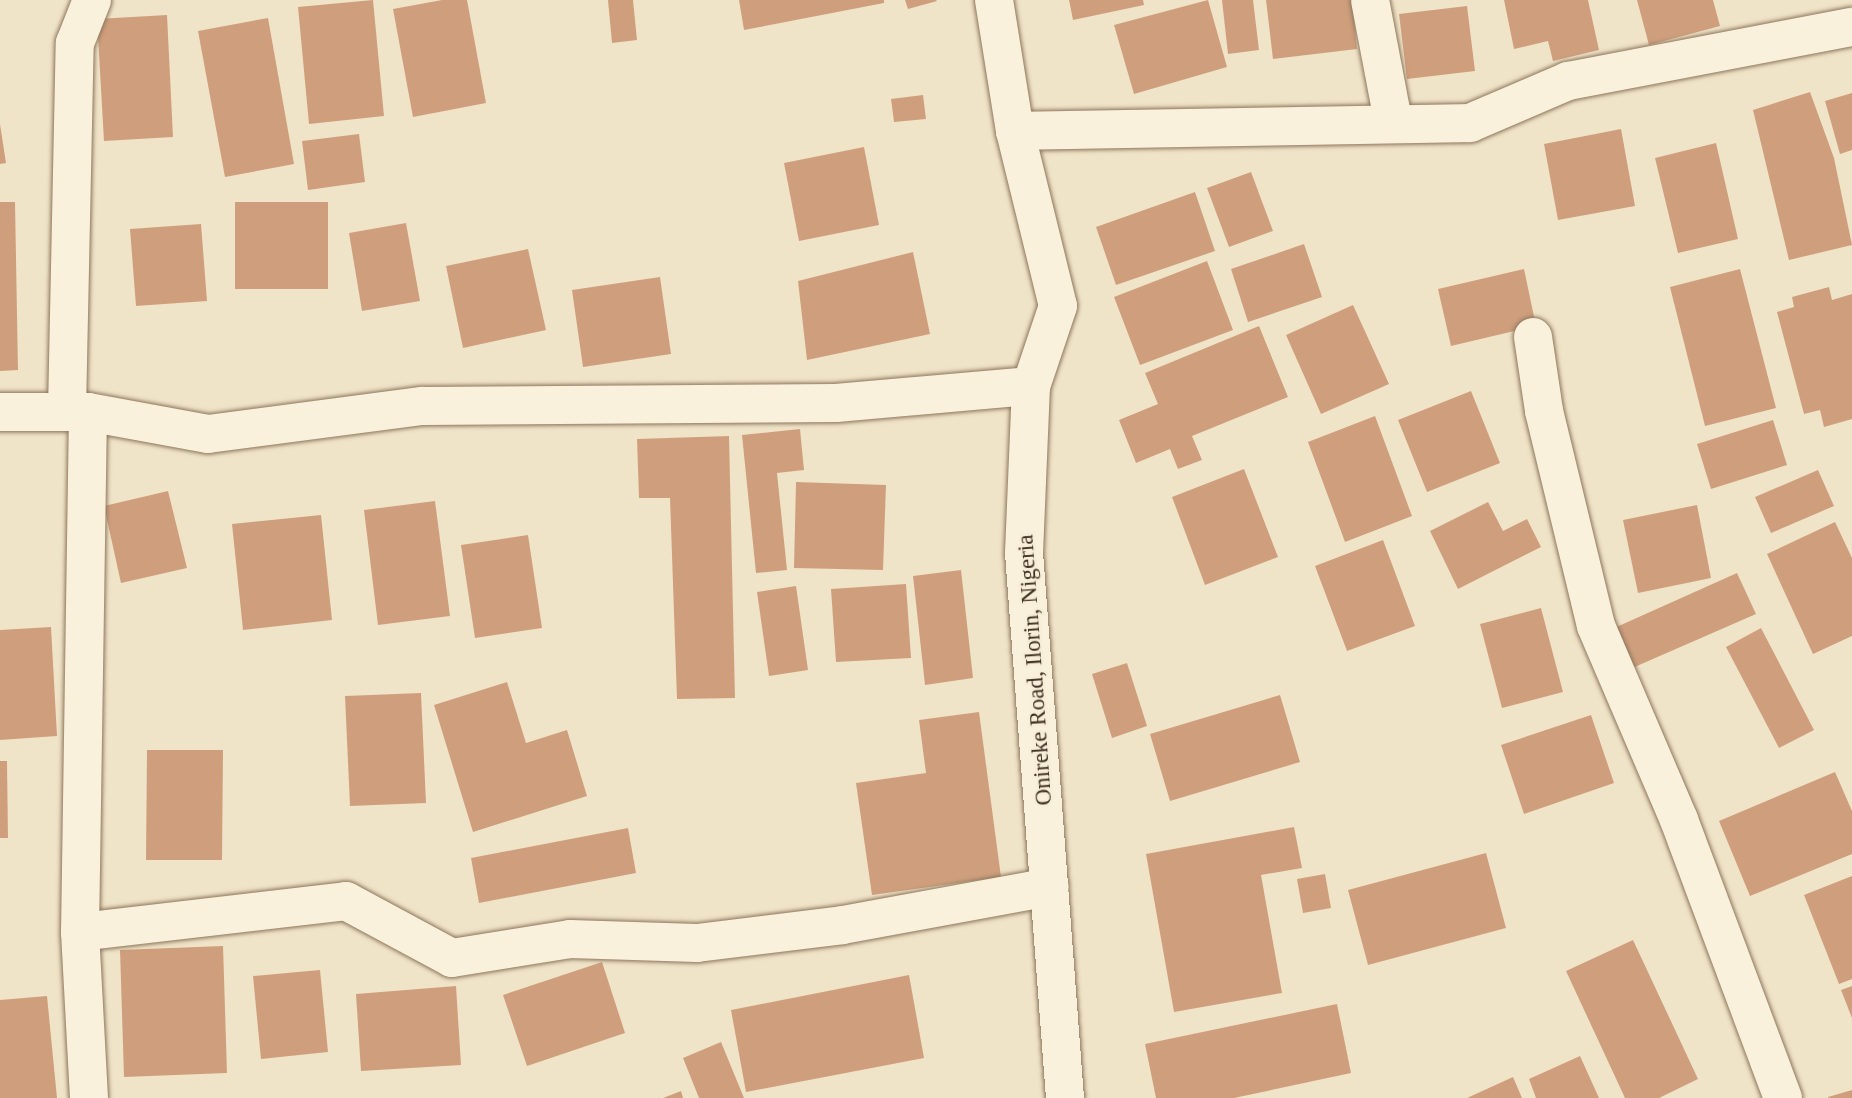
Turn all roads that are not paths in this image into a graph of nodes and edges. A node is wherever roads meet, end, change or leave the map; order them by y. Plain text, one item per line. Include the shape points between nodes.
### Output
1 (92, 0) edge
2 (994, 0) edge
3 (1370, 0) edge
4 (1852, 27) edge
5 (1393, 121) junction
6 (1016, 131) junction
7 (1533, 337) dead end
8 (1031, 387) junction
9 (0, 412) edge
10 (78, 412) junction
11 (1051, 887) junction
12 (80, 932) junction
13 (89, 1098) edge
14 (1065, 1098) edge
15 (1783, 1098) edge

1 - 10 street via 75,43
2 - 6 street, Onireke Road, Ilorin, Nigeria
3 - 5 street
4 - 5 street via 1568,81 1470,123
5 - 6 street
6 - 8 street, Onireke Road, Ilorin, Nigeria via 1058,306
7 - 15 street via 1544,411 1596,626 1679,820
8 - 10 street via 836,403 422,405 208,434
8 - 11 street, Onireke Road, Ilorin, Nigeria via 1024,553
9 - 10 street
10 - 12 street
11 - 12 street via 843,925 697,943 570,939 452,958 346,901
11 - 14 street, Onireke Road, Ilorin, Nigeria
12 - 13 street

